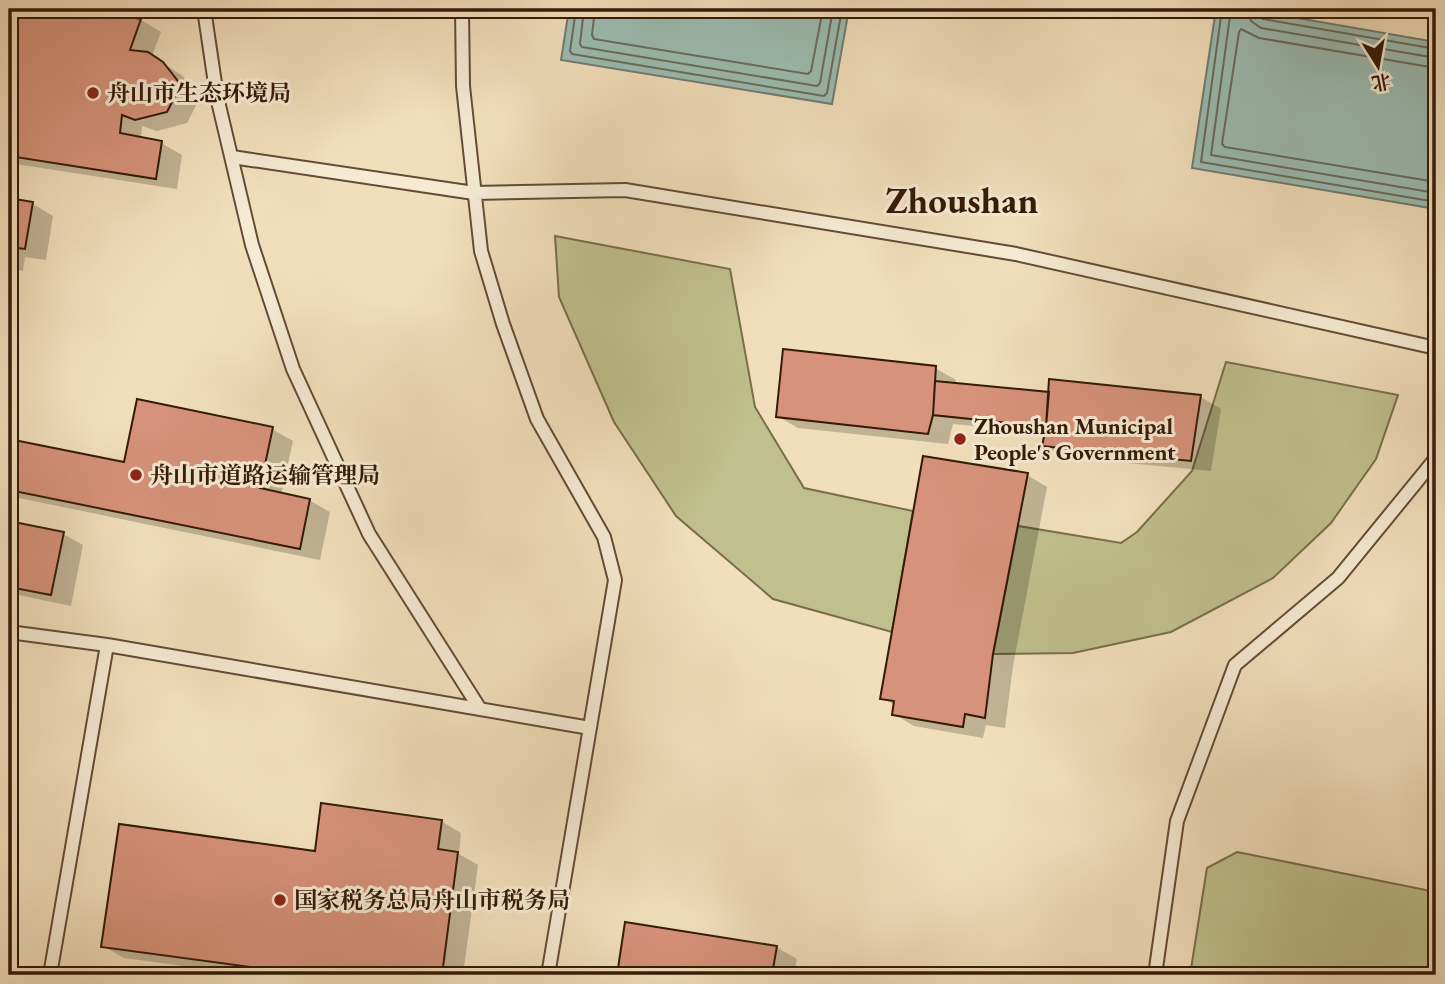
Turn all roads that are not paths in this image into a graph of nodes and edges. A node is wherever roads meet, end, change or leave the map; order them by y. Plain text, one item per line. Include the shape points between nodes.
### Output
1 (204, 9) edge
2 (462, 9) edge
3 (232, 157) junction
4 (474, 193) junction
5 (1436, 348) edge
6 (1436, 458) edge
7 (9, 632) edge
8 (107, 645) junction
9 (480, 709) junction
10 (590, 728) junction
11 (50, 975) edge
12 (548, 975) edge
13 (1155, 975) edge

1 - 3 lane via 217,97
2 - 4 lane via 463,86
3 - 4 lane
3 - 9 lane via 252,245 293,369 369,534
4 - 5 lane via 625,190 1016,254
4 - 10 lane via 481,251 537,419 604,537 615,580
6 - 13 lane via 1338,578 1236,665 1177,821
7 - 8 lane
8 - 9 lane
8 - 11 lane
9 - 10 lane
10 - 12 lane

